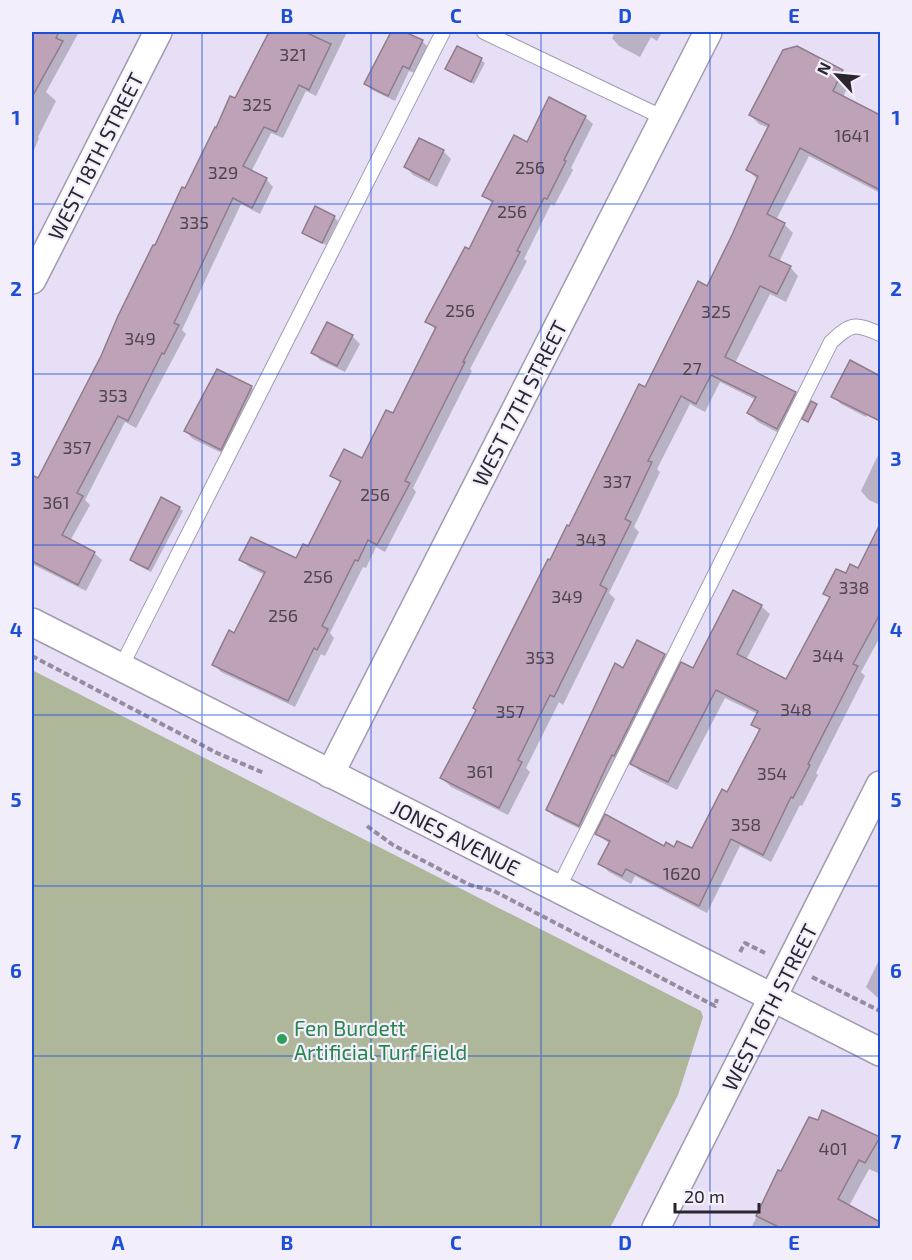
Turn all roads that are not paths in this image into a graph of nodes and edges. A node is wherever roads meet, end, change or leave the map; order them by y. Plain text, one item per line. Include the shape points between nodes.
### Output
1 (158, 32) edge
2 (442, 32) edge
3 (483, 32) edge
4 (708, 32) edge
5 (664, 118) junction
6 (32, 280) edge
7 (880, 334) edge
8 (32, 622) edge
9 (120, 667) junction
10 (330, 774) junction
11 (880, 785) edge
12 (558, 888) junction
13 (773, 998) junction
14 (880, 1052) edge
15 (656, 1228) edge

1 - 6 street, WEST 18TH STREET
2 - 9 lane
3 - 5 lane
4 - 5 street, WEST 17TH STREET
5 - 10 street, WEST 17TH STREET
7 - 12 lane via 860,325 846,328 831,342
8 - 9 street, JONES AVENUE
9 - 10 street, JONES AVENUE
10 - 12 street, JONES AVENUE
11 - 13 street, WEST 16TH STREET
12 - 13 street, JONES AVENUE
13 - 14 street, JONES AVENUE
13 - 15 street, WEST 16TH STREET

